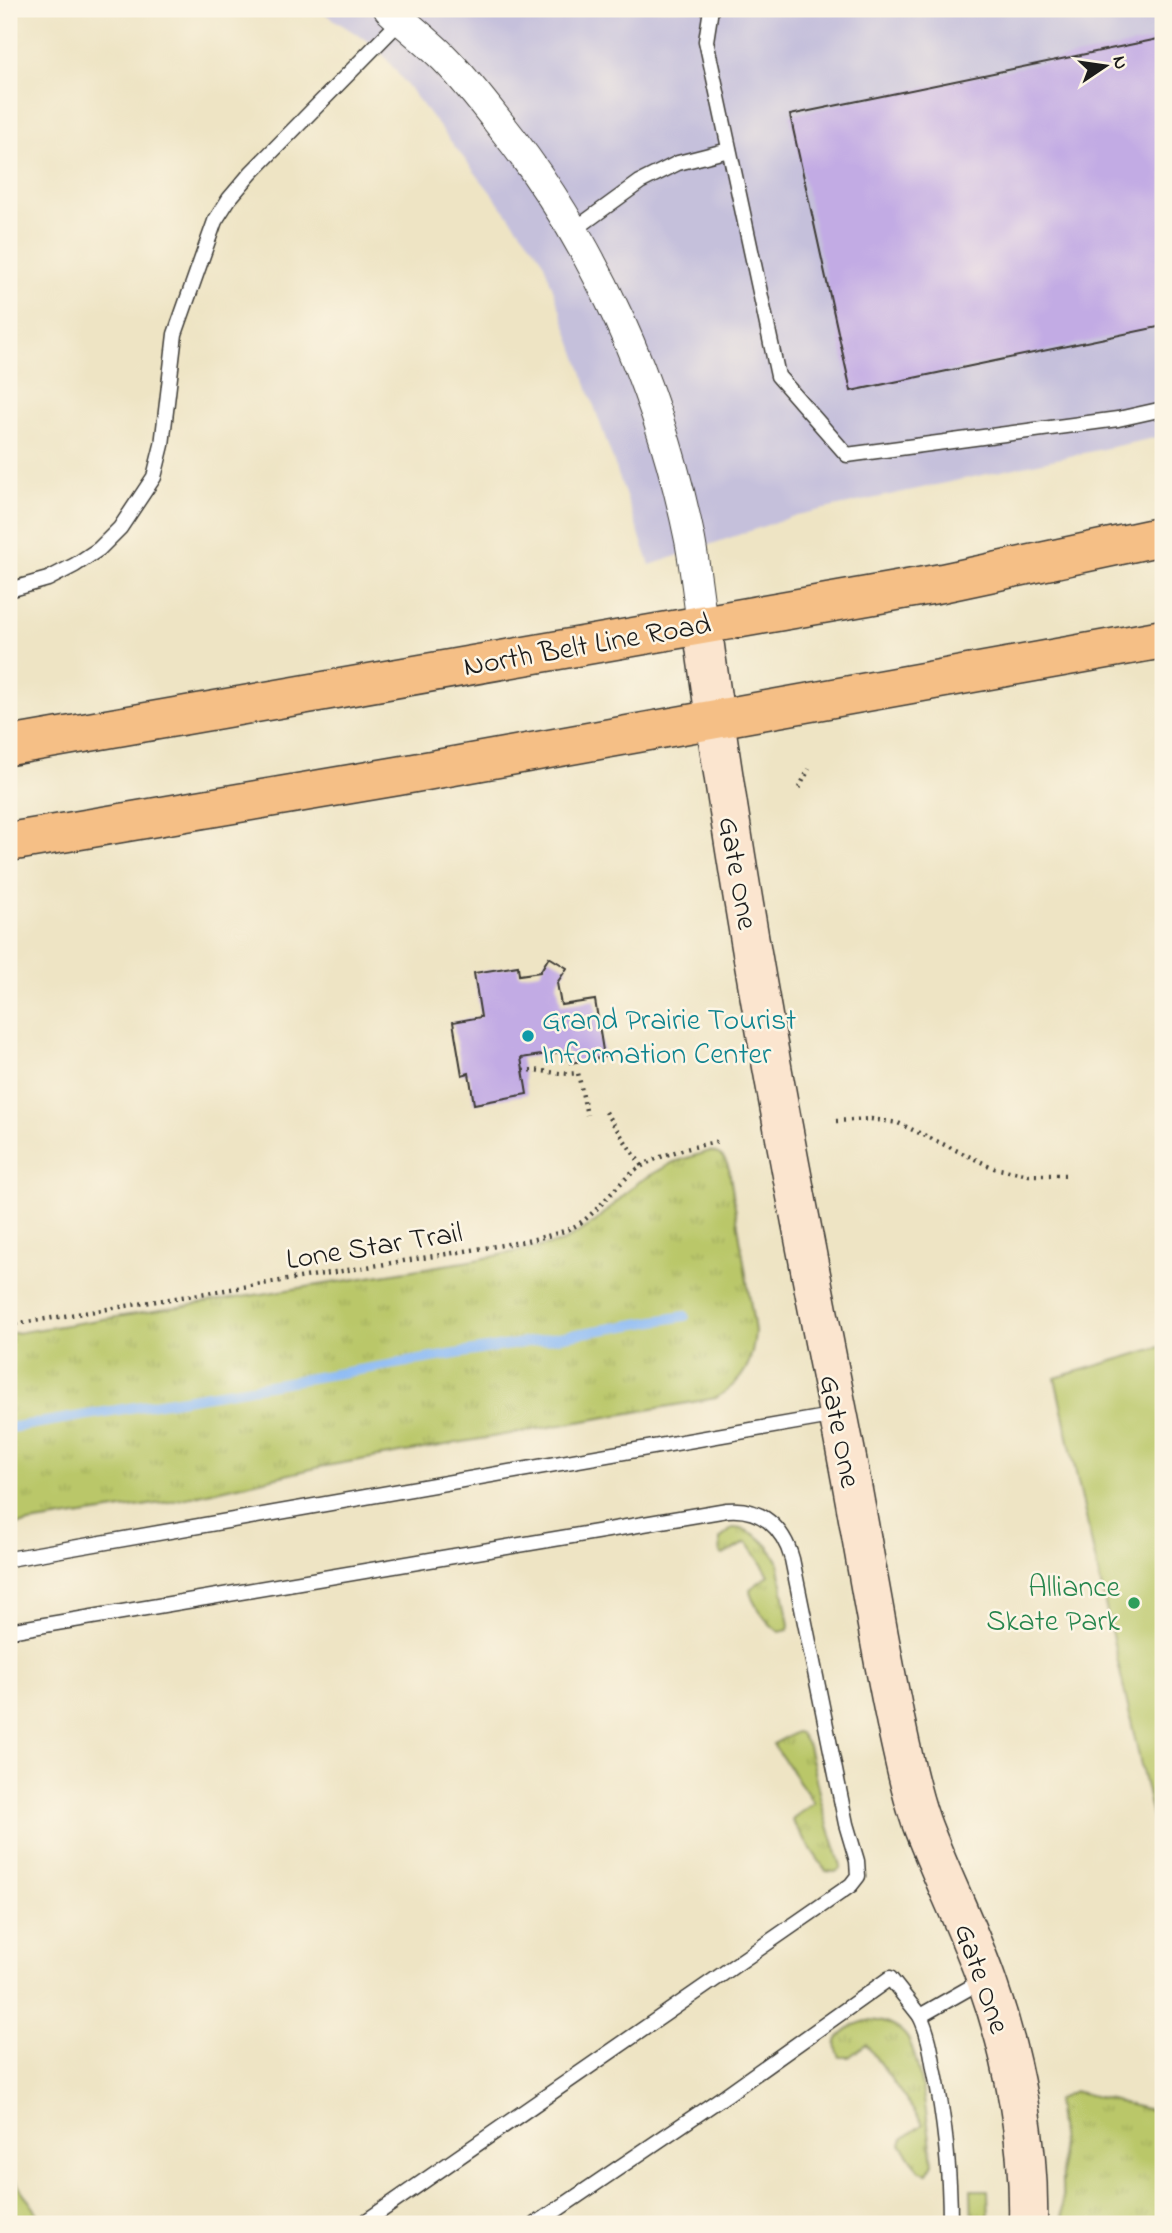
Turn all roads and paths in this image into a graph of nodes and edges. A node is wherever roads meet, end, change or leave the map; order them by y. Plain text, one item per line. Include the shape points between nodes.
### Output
1 (711, 9) edge
2 (401, 13) edge
3 (729, 150) junction
4 (574, 230) junction
5 (1163, 409) edge
6 (1163, 536) edge
7 (9, 590) edge
8 (702, 624) junction
9 (1163, 639) edge
10 (715, 718) junction
11 (9, 746) edge
12 (809, 769) dead end
13 (799, 788) dead end
14 (9, 842) edge
15 (523, 1071) dead end
16 (605, 1112) dead end
17 (587, 1115) dead end
18 (836, 1121) dead end
19 (720, 1141) dead end
20 (642, 1166) junction
21 (1069, 1175) dead end
22 (9, 1325) edge
23 (838, 1415) junction
24 (9, 1559) edge
25 (9, 1631) edge
26 (986, 1979) junction
27 (920, 2016) junction
28 (362, 2224) edge
29 (536, 2224) edge
30 (950, 2224) edge
31 (1028, 2224) edge

1 - 3 lane via 706,41
2 - 4 street via 473,90 531,163
2 - 7 lane via 251,173 215,221 175,334 162,445 154,477 138,503 99,549 48,579
3 - 4 lane via 678,163 640,182
3 - 5 lane via 778,376 846,455
4 - 8 street via 607,292 650,396 689,537
6 - 8 main road, North Belt Line Road via 942,583
8 - 10 street, Gate One
8 - 11 main road, North Belt Line Road
9 - 10 main road
10 - 14 main road
10 - 23 street, Gate One via 800,1226
12 - 13 path
15 - 17 path via 578,1073
16 - 20 path
18 - 21 path via 898,1123 994,1168 1029,1175
19 - 20 path, Lone Star Trail
20 - 22 path, Lone Star Trail via 580,1223 559,1233
23 - 24 lane
23 - 26 street, Gate One via 901,1748 920,1821
25 - 28 lane via 727,1510 757,1514 784,1536 858,1876
26 - 27 lane
26 - 31 street, Gate One via 1003,2029 1016,2092
27 - 29 lane via 890,1978
27 - 30 lane via 941,2101 950,2175

